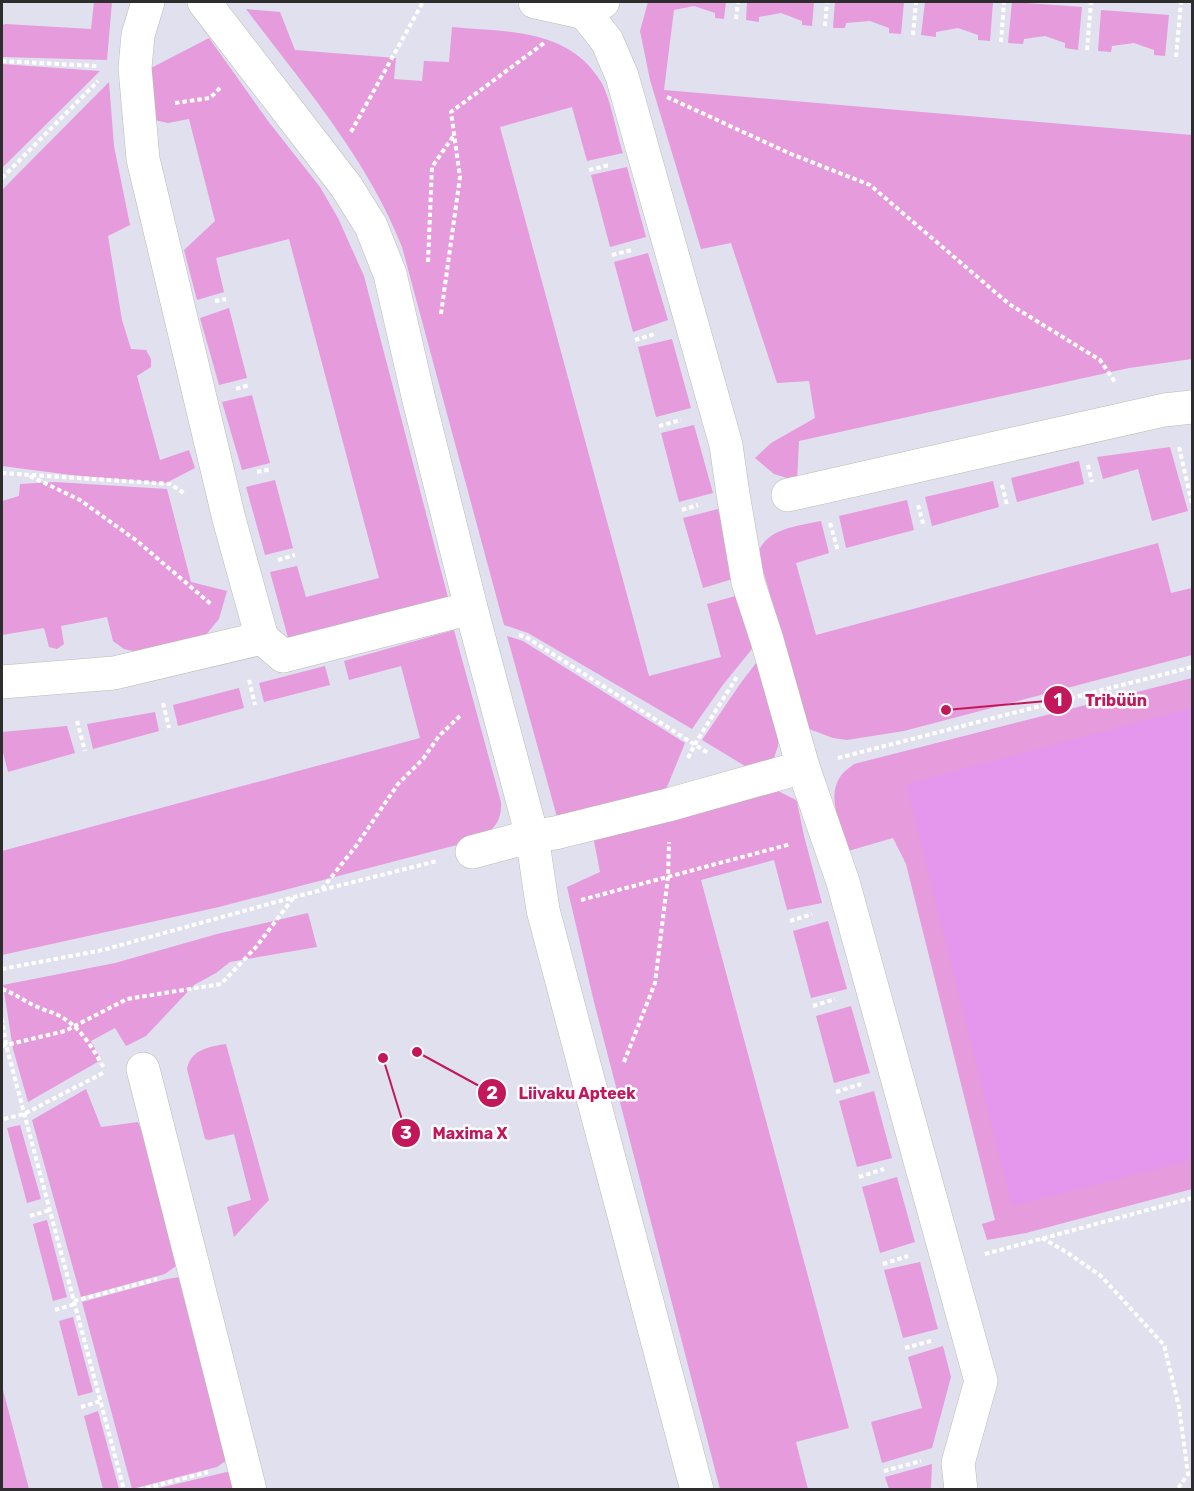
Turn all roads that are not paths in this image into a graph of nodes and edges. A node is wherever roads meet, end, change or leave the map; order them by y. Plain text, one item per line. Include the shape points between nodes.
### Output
1 (148, 2) edge
2 (204, 2) edge
3 (535, 2) edge
4 (594, 8) edge
5 (1181, 408) edge
6 (788, 495) dead end
7 (473, 614) junction
8 (262, 638) junction
9 (2, 682) edge
10 (803, 767) junction
11 (532, 836) junction
12 (472, 852) road end
13 (143, 1070) road end
14 (250, 1490) edge
15 (697, 1490) edge
16 (962, 1490) edge

1 - 8 street via 138,36 135,68 143,159 229,519
2 - 7 street via 346,186 371,226 390,274
3 - 4 street
4 - 10 street via 622,76 726,445 748,582
5 - 6 street
7 - 8 street via 283,656
7 - 11 street
8 - 9 street via 114,674
10 - 11 street via 668,805
10 - 16 street via 843,882 981,1381 958,1463
11 - 12 street
11 - 15 street via 543,910
13 - 14 street

